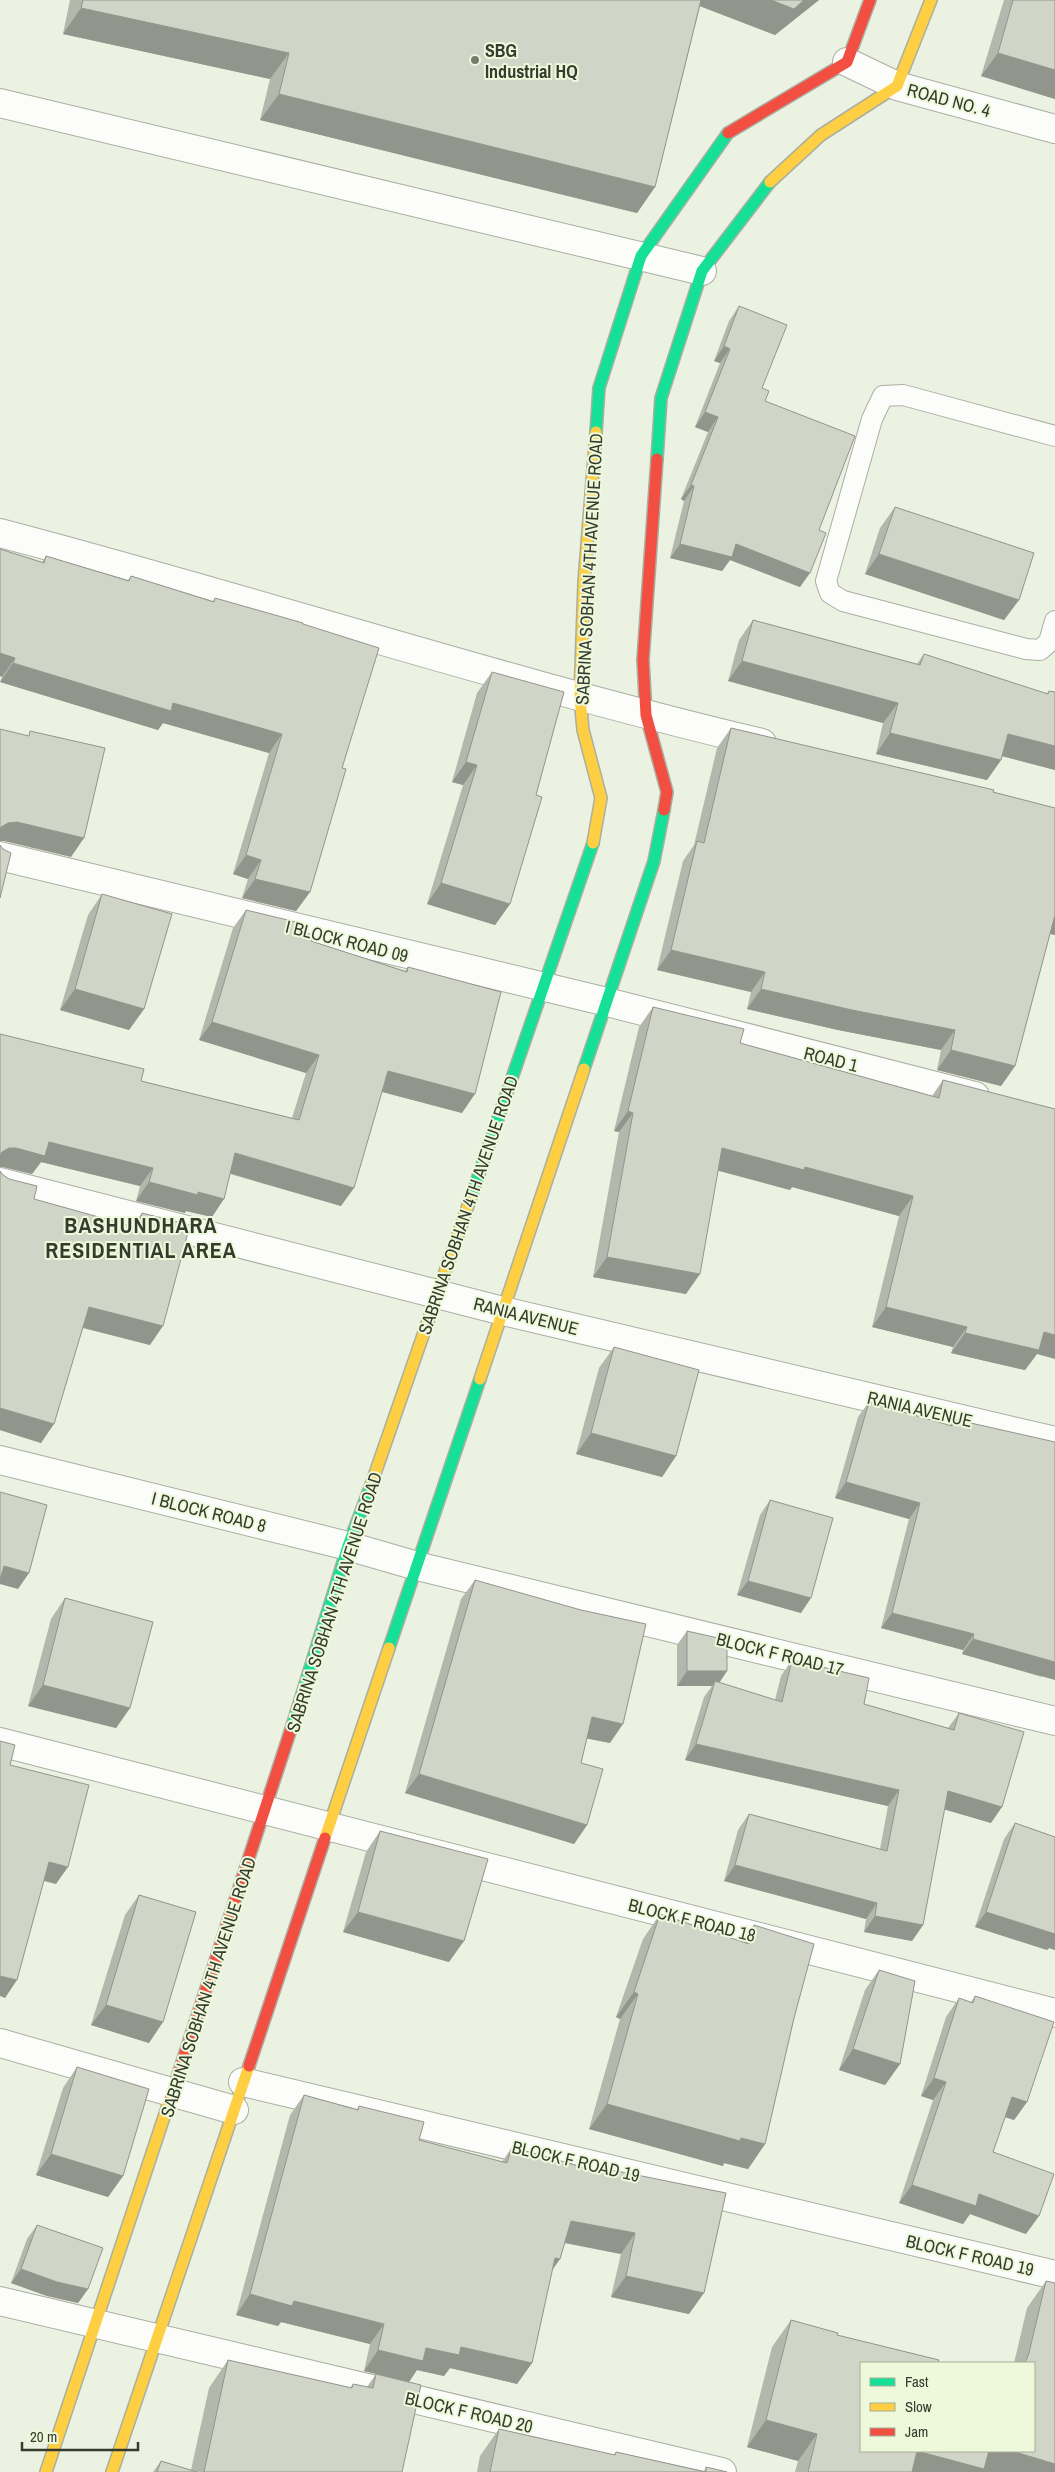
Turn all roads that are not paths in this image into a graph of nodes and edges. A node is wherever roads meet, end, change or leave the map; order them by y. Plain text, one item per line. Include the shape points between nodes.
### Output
1 (870, 0) edge
2 (931, 0) edge
3 (847, 62) junction
4 (898, 86) junction
5 (0, 103) edge
6 (1055, 129) edge
7 (641, 256) junction
8 (702, 271) junction
9 (1055, 436) edge
10 (0, 533) edge
11 (1055, 621) edge
12 (580, 697) junction
13 (646, 715) junction
14 (789, 749) edge
15 (0, 856) edge
16 (544, 988) junction
17 (607, 1002) junction
18 (998, 1102) edge
19 (0, 1182) edge
20 (437, 1294) junction
21 (503, 1311) junction
22 (1055, 1441) edge
23 (0, 1460) edge
24 (348, 1546) junction
25 (417, 1566) junction
26 (1055, 1721) edge
27 (0, 1742) edge
28 (266, 1811) junction
29 (328, 1828) junction
30 (1055, 2013) edge
31 (0, 2043) edge
32 (243, 2082) junction
33 (173, 2092) junction
34 (234, 2110) junction
35 (1055, 2275) edge
36 (0, 2301) edge
37 (96, 2324) junction
38 (157, 2338) junction
39 (46, 2472) edge
40 (112, 2472) edge
41 (722, 2472) edge

1 - 3 street
2 - 4 street
3 - 4 street, ROAD NO. 4
3 - 7 street, SABRINA SOBHAN 4TH AVENUE ROAD via 729,130
4 - 6 street, ROAD NO. 4
4 - 8 street via 821,135 768,184
5 - 7 street
7 - 8 street
7 - 12 street, SABRINA SOBHAN 4TH AVENUE ROAD via 599,388 584,582
8 - 13 street via 661,398 643,660
9 - 11 lane via 903,395 883,396 872,419 826,581 830,593 843,602 1026,649 1040,650 1049,642
10 - 12 street
12 - 13 street
12 - 16 street, SABRINA SOBHAN 4TH AVENUE ROAD via 583,730 601,798 592,845
13 - 14 street
13 - 17 street via 667,792 654,861
15 - 16 street, I BLOCK ROAD 09
16 - 17 street, I BLOCK ROAD 09
16 - 20 street, SABRINA SOBHAN 4TH AVENUE ROAD
17 - 18 street, ROAD 1
17 - 21 street
19 - 20 street, RANIA AVENUE
20 - 21 street, RANIA AVENUE
20 - 24 street, SABRINA SOBHAN 4TH AVENUE ROAD
21 - 22 street, RANIA AVENUE
21 - 25 street
23 - 24 street, I BLOCK ROAD 8
24 - 25 street, I BLOCK ROAD 8
24 - 28 street, SABRINA SOBHAN 4TH AVENUE ROAD
25 - 26 street, BLOCK F ROAD 17
25 - 29 street
27 - 28 street, BLOCK F ROAD 18
28 - 29 street, BLOCK F ROAD 18
28 - 33 street, SABRINA SOBHAN 4TH AVENUE ROAD
29 - 30 street, BLOCK F ROAD 18
29 - 32 street
31 - 33 street
32 - 34 street
32 - 35 street, BLOCK F ROAD 19
33 - 34 street
33 - 37 street, SABRINA SOBHAN 4TH AVENUE ROAD
34 - 38 street
36 - 37 street, BLOCK F ROAD 20
37 - 38 street, BLOCK F ROAD 20
37 - 39 street, SABRINA SOBHAN 4TH AVENUE ROAD
38 - 40 street
38 - 41 street, BLOCK F ROAD 20

